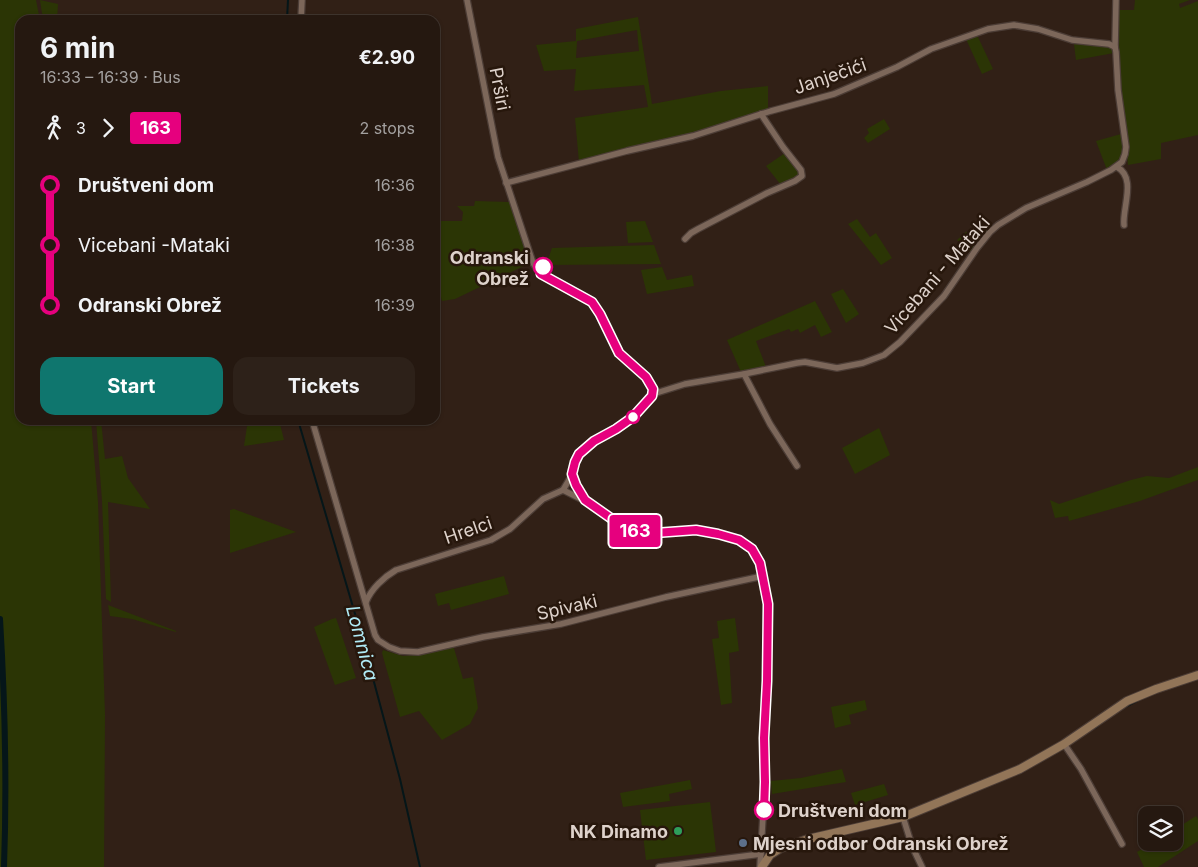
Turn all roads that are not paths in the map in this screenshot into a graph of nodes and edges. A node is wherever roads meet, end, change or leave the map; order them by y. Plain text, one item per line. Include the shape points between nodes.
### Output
1 (302, 0) edge
2 (467, 0) edge
3 (1116, 0) edge
4 (302, 15) edge
5 (1115, 47) junction
6 (761, 114) junction
7 (1116, 166) junction
8 (506, 183) junction
9 (1124, 225) dead end
10 (685, 239) dead end
11 (744, 374) junction
12 (653, 394) junction
13 (313, 425) edge
14 (797, 466) dead end
15 (572, 474) junction
16 (563, 490) junction
17 (585, 500) junction
18 (763, 576) junction
19 (366, 602) junction
20 (1198, 675) edge
21 (1064, 744) junction
22 (903, 817) junction
23 (762, 842) junction
24 (794, 843) junction
25 (1122, 844) dead end
26 (762, 854) junction
27 (659, 867) edge
28 (761, 867) edge
29 (922, 867) edge

1 - 4 street
2 - 8 street, Prširi via 493,136
3 - 5 street
5 - 6 street, Janječići via 1014,25 988,29 930,49 850,88
5 - 7 street via 1126,148 1124,158
6 - 8 street, Janječići via 707,132
6 - 10 street via 802,176 698,229
7 - 9 street via 1126,178 1128,198
7 - 11 street, Vicebani - Mataki via 1031,206 990,232 944,296 884,355 843,368 801,362
8 - 12 street, Prširi via 537,270 592,302 619,353 646,377
11 - 12 street, Vicebani - Mataki via 685,384
11 - 14 street
12 - 15 street via 633,417 585,447 575,462
13 - 19 street
15 - 16 street
15 - 17 street
16 - 17 street
16 - 19 street, Hrelci via 543,499 497,538 396,570 376,586
17 - 18 street via 622,526 638,532 696,530 739,540 756,556
18 - 19 street, Spivaki via 554,626 483,636 418,652 400,651 378,640
18 - 23 street via 768,604
20 - 21 main road via 1127,701
21 - 22 main road via 1020,769
21 - 25 street
22 - 24 main road
22 - 29 street
23 - 24 street
23 - 26 street
24 - 28 main road via 772,853
26 - 27 street
26 - 28 street

